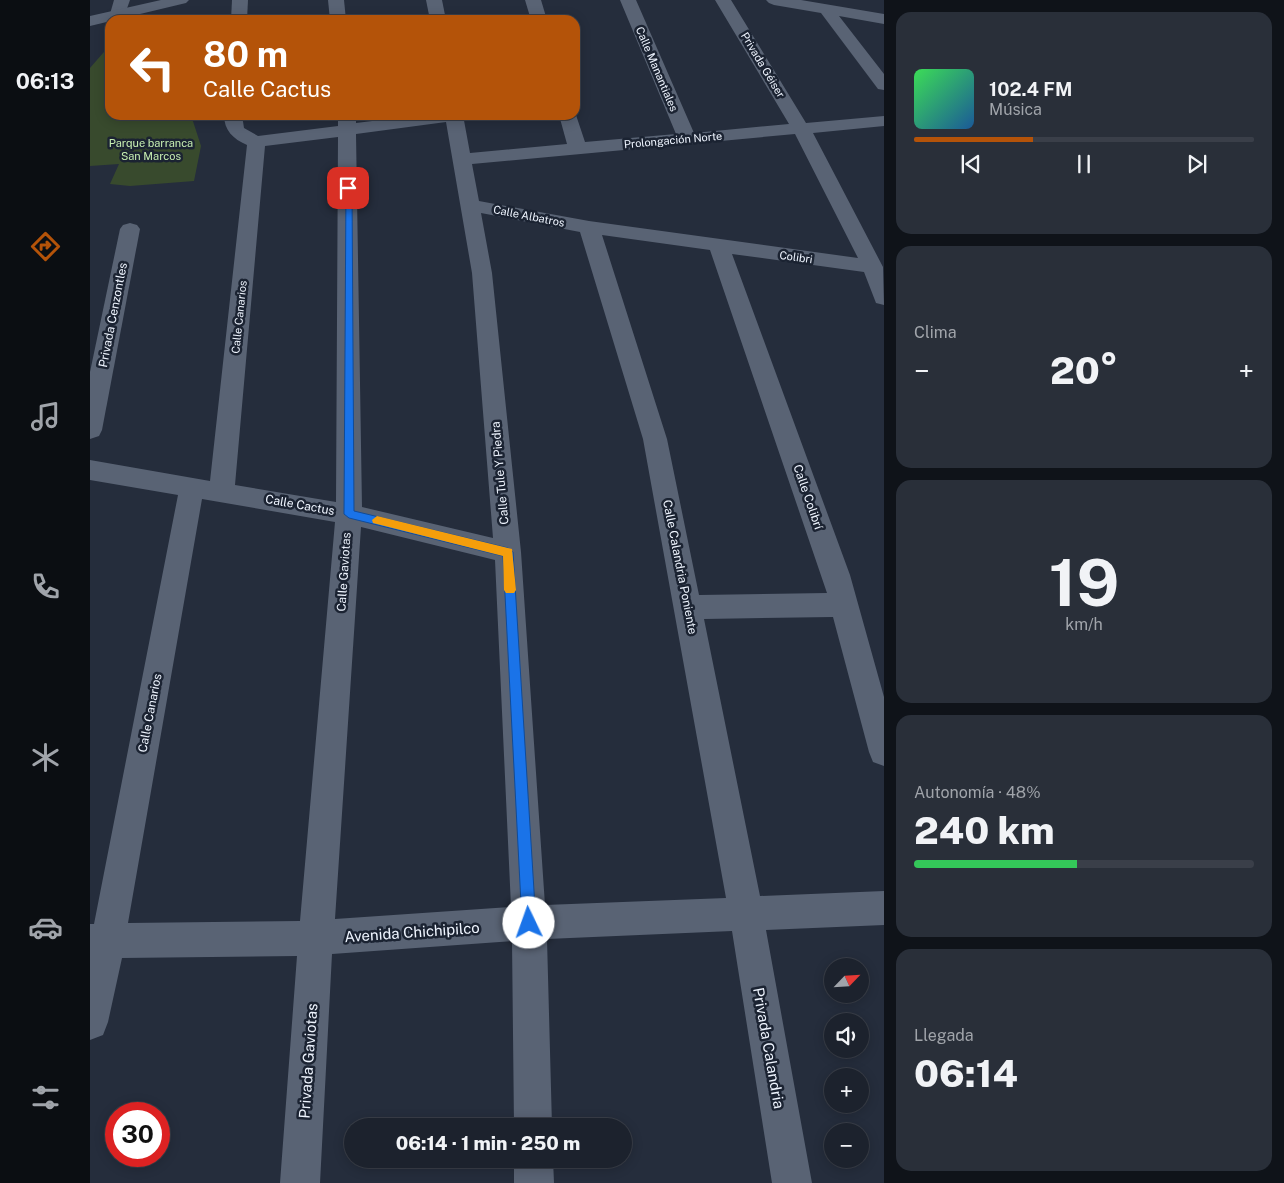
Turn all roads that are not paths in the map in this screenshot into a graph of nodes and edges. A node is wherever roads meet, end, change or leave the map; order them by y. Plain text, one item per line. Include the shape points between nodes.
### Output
1 (181, 0) edge
2 (240, 0) edge
3 (336, 0) edge
4 (434, 0) edge
5 (533, 0) edge
6 (628, 0) edge
7 (724, 0) edge
8 (774, 0) edge
9 (120, 7) edge
10 (860, 8) edge
11 (826, 9) junction
12 (239, 15) edge
13 (338, 15) edge
14 (437, 15) edge
15 (538, 15) edge
16 (884, 19) edge
17 (90, 21) edge
18 (884, 85) edge
19 (234, 120) edge
20 (383, 120) edge
21 (455, 120) edge
22 (570, 120) edge
23 (884, 121) edge
24 (348, 122) edge
25 (802, 130) junction
26 (687, 138) junction
27 (256, 142) junction
28 (578, 148) junction
29 (462, 159) junction
30 (470, 205) junction
31 (589, 227) junction
32 (130, 229) dead end
33 (718, 246) junction
34 (873, 267) junction
35 (884, 298) edge
36 (90, 430) edge
37 (90, 470) edge
38 (192, 486) junction
39 (222, 491) junction
40 (349, 514) junction
41 (508, 552) junction
42 (844, 605) junction
43 (687, 607) junction
44 (884, 752) edge
45 (884, 908) edge
46 (746, 913) junction
47 (529, 923) junction
48 (316, 938) junction
49 (99, 941) edge
50 (90, 1022) edge
51 (533, 1118) edge
52 (534, 1168) edge
53 (300, 1183) edge
54 (534, 1183) edge
55 (792, 1183) edge

1 - 9 street
2 - 12 street
3 - 13 street
4 - 14 street
5 - 15 street
6 - 26 street, Calle Manantiales
7 - 25 street, Privada Géiser
8 - 11 street
9 - 17 street
10 - 11 street
10 - 16 street
11 - 18 street
19 - 27 street via 235,130 242,137
20 - 24 street
21 - 29 street, Calle Tule Y Piedra
22 - 28 street
23 - 25 street, Prolongación Norte
24 - 27 street
24 - 40 street, Calle Gaviotas
25 - 26 street, Prolongación Norte
25 - 34 street, Privada Géiser
26 - 28 street, Prolongación Norte
27 - 39 street, Calle Canarios
28 - 29 street, Prolongación Norte
29 - 30 street, Calle Tule Y Piedra
30 - 31 street, Calle Albatros
30 - 41 street, Calle Tule Y Piedra via 482,273
31 - 33 street, Calle Albatros
31 - 43 street, Calle Calandria Poniente via 655,439
32 - 36 street, Privada Cenzontles
33 - 34 street, Colibri
33 - 42 street, Calle Colibrí
34 - 35 street, Privada Géiser
37 - 38 street, Calle Cactus
38 - 39 street, Calle Cactus
38 - 49 street, Calle Canarios
39 - 40 street, Calle Cactus
40 - 41 street, Calle Cactus
40 - 48 street, Calle Gaviotas
41 - 47 street, Calle Tule Y Piedra
42 - 43 street
42 - 44 street, Calle Colibrí
43 - 46 street, Calle Calandria Poniente
45 - 46 street, Avenida Chichipilco
46 - 47 street, Avenida Chichipilco
46 - 55 street, Privada Calandria
47 - 48 street, Avenida Chichipilco
47 - 51 street, Calle Tule Y Piedra
48 - 49 street, Avenida Chichipilco
48 - 53 street, Privada Gaviotas
49 - 50 street, Calle Canarios
52 - 54 street

